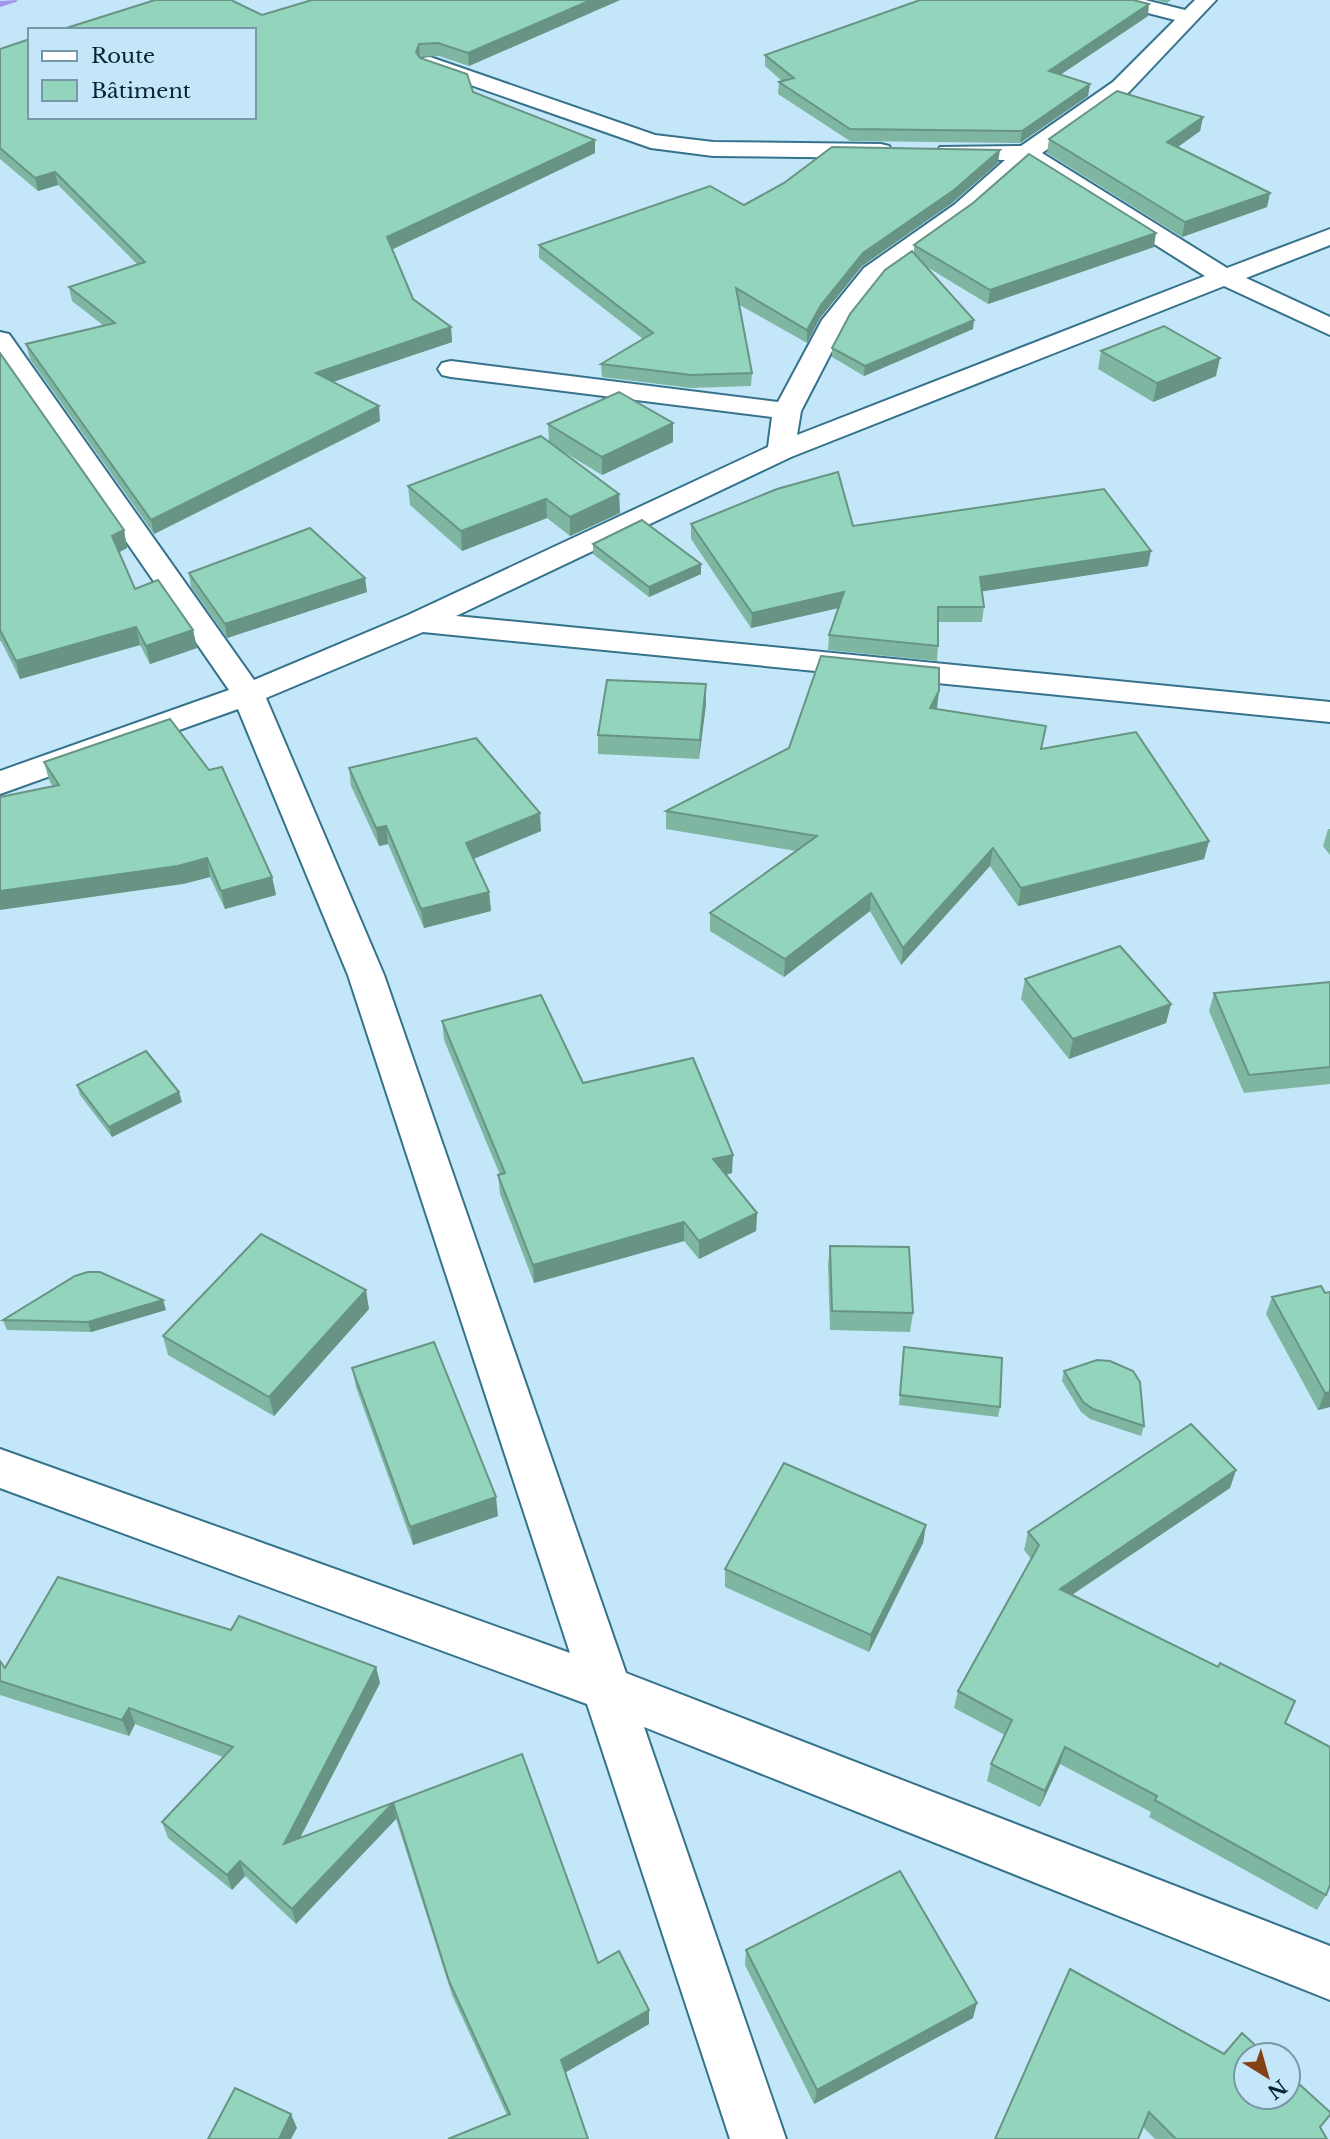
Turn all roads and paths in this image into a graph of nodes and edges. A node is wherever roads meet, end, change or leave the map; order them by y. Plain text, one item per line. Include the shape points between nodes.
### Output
1 (1120, 0) edge
2 (1206, 0) edge
3 (1188, 17) junction
4 (430, 63) edge
5 (903, 152) edge
6 (931, 152) edge
7 (1026, 153) junction
8 (1330, 236) edge
9 (1226, 278) junction
10 (1330, 327) edge
11 (0, 340) edge
12 (451, 369) dead end
13 (787, 411) junction
14 (781, 451) junction
15 (419, 622) junction
16 (248, 694) junction
17 (1330, 712) edge
18 (0, 783) edge
19 (0, 1468) edge
20 (607, 1689) junction
21 (1330, 1973) edge
22 (758, 2139) edge

1 - 3 street
2 - 3 street
3 - 7 street via 1121,87
4 - 5 street via 652,141 713,149
6 - 7 street
7 - 9 street
7 - 13 street via 962,210 873,272 835,320
8 - 9 street
9 - 10 street
9 - 14 street
11 - 16 street
12 - 13 street
13 - 14 street
14 - 15 street
15 - 16 street
15 - 17 street
16 - 18 street
16 - 20 street via 366,975
19 - 20 street
20 - 21 street
20 - 22 street

